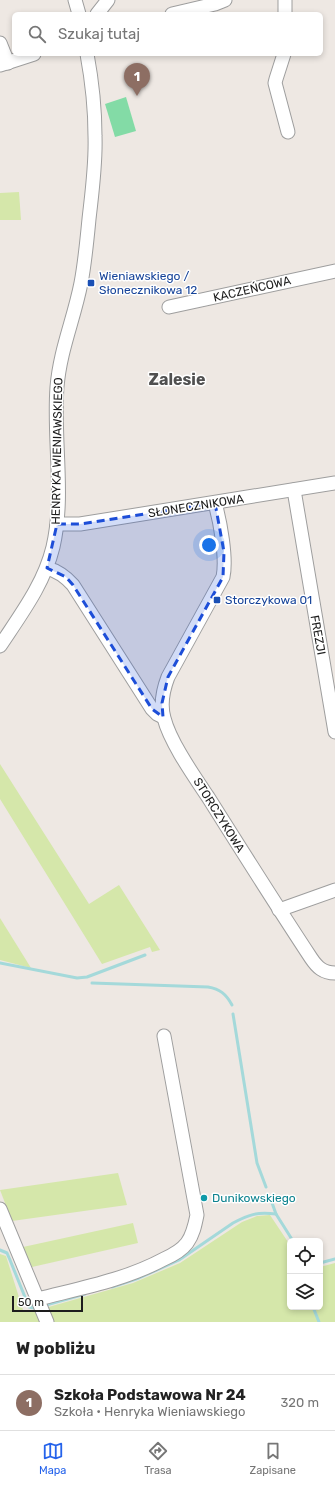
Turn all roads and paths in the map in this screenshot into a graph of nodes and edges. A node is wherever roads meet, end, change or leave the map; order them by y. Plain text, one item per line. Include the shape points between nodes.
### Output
1 (75, 0) edge
2 (108, 0) edge
3 (225, 0) edge
4 (285, 0) edge
5 (78, 12) edge
6 (99, 12) edge
7 (181, 12) edge
8 (285, 12) edge
9 (0, 43) edge
10 (28, 56) edge
11 (87, 56) edge
12 (283, 56) edge
13 (4, 64) edge
14 (288, 132) dead end
15 (335, 271) edge
16 (169, 308) dead end
17 (335, 483) edge
18 (294, 490) junction
19 (215, 503) junction
20 (57, 524) junction
21 (47, 568) junction
22 (0, 646) edge
23 (333, 711) edge
24 (163, 717) junction
25 (335, 732) edge
26 (335, 890) edge
27 (279, 910) junction
28 (335, 973) edge
29 (164, 1036) dead end
30 (0, 1209) edge
31 (38, 1299) junction
32 (47, 1322) edge

1 - 5 street
2 - 6 street
3 - 7 street
4 - 8 street
9 - 13 street
10 - 13 street
11 - 20 street, HENRYKA WIENIAWSKIEGO via 95,122 95,157 81,282 61,357 57,387
12 - 14 street via 275,83
15 - 16 street, KACZEŃCOWA
17 - 18 street, SŁONECZNIKOWA
18 - 19 street, SŁONECZNIKOWA
18 - 23 street, FREZJI
19 - 20 street, SŁONECZNIKOWA via 77,525
19 - 24 street, STORCZYKOWA via 225,569 167,679 163,693
20 - 21 street, HENRYKA WIENIAWSKIEGO
21 - 22 street, HENRYKA WIENIAWSKIEGO via 29,602
21 - 24 street, STORCZYKOWA via 66,577 73,585 152,709
23 - 25 street, FREZJI
24 - 27 street, STORCZYKOWA via 168,732 188,766
26 - 27 street
27 - 28 street, STORCZYKOWA via 316,966 329,973
29 - 31 street via 197,1215 191,1237 178,1252 138,1271
30 - 31 street
31 - 32 street

